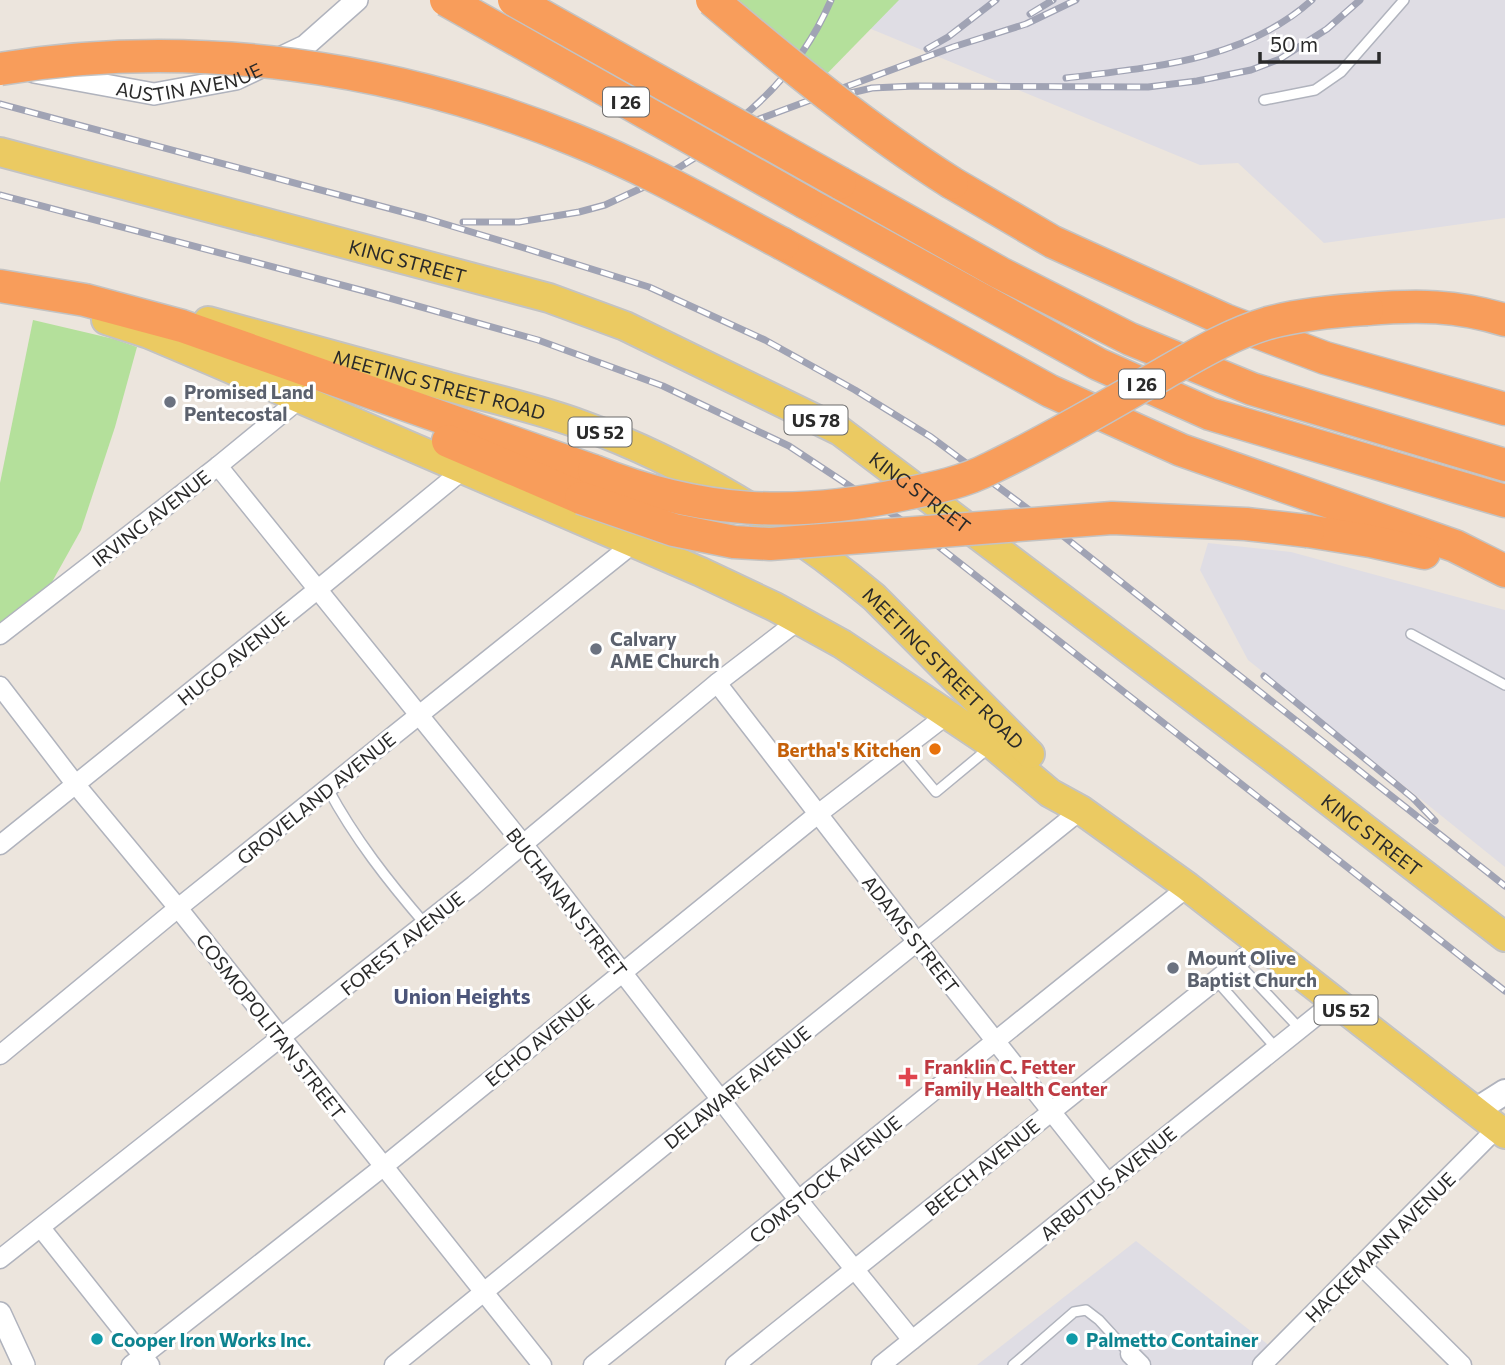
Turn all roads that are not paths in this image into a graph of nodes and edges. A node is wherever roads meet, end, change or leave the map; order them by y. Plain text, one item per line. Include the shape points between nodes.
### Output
1 (357, 0) edge
2 (446, 0) edge
3 (514, 0) edge
4 (712, 0) edge
5 (1404, 0) edge
6 (0, 66) edge
7 (1264, 100) dead end
8 (0, 152) edge
9 (0, 284) edge
10 (0, 300) edge
11 (36, 305) junction
12 (1505, 320) edge
13 (301, 398) junction
14 (1505, 409) edge
15 (1505, 465) edge
16 (218, 466) junction
17 (464, 470) junction
18 (587, 484) junction
19 (1505, 501) edge
20 (634, 543) junction
21 (1505, 571) edge
22 (317, 590) junction
23 (799, 620) junction
24 (1411, 634) dead end
25 (0, 635) edge
26 (717, 683) junction
27 (1505, 685) edge
28 (0, 686) edge
29 (947, 714) junction
30 (418, 716) junction
31 (993, 745) junction
32 (901, 750) junction
33 (76, 785) junction
34 (328, 789) junction
35 (1081, 810) junction
36 (818, 814) junction
37 (0, 845) edge
38 (524, 845) junction
39 (1188, 887) junction
40 (178, 908) junction
41 (425, 924) junction
42 (1505, 937) edge
43 (917, 942) junction
44 (1261, 944) junction
45 (1237, 962) junction
46 (622, 973) junction
47 (1216, 980) junction
48 (1335, 1001) junction
49 (1300, 1029) junction
50 (281, 1039) junction
51 (994, 1040) junction
52 (1276, 1048) junction
53 (0, 1055) edge
54 (1505, 1092) edge
55 (720, 1100) junction
56 (1475, 1111) junction
57 (1051, 1112) junction
58 (1501, 1131) edge
59 (383, 1167) junction
60 (1108, 1183) junction
61 (799, 1201) junction
62 (41, 1228) junction
63 (0, 1259) edge
64 (1361, 1265) junction
65 (854, 1270) junction
66 (485, 1292) junction
67 (0, 1313) edge
68 (912, 1340) junction
69 (1135, 1360) edge
70 (141, 1362) edge
71 (24, 1365) edge
72 (394, 1365) edge
73 (542, 1365) edge
74 (593, 1365) edge
75 (735, 1365) edge
76 (881, 1365) edge
77 (1013, 1365) edge
78 (1262, 1365) edge
79 (1462, 1365) edge

1 - 6 street, AUSTIN AVENUE via 305,46 236,79 154,94
2 - 19 highway, I 26, bridge via 1098,364 1210,414
3 - 15 highway, I 26, bridge via 1000,273 1130,339 1252,388
4 - 14 highway, bridge via 898,148 1053,242 1225,320 1325,358
5 - 7 lane via 1341,72 1315,90
6 - 21 highway, bridge via 184,57 279,63 381,79 496,111 616,158 1050,391 1181,450 1455,546
8 - 42 main road, KING STREET / US 78 via 549,299 625,326 839,431
9 - 18 highway via 85,300 182,326
9 - 35 main road, MEETING STREET ROAD / US 52 via 68,290 155,307 507,402 582,425 684,470 771,521 851,577 1063,785
10 - 11 main road, MEETING STREET ROAD / US 52
11 - 13 main road, MEETING STREET ROAD / US 52 via 133,328
11 - 18 highway via 131,323 223,352
12 - 18 highway, bridge via 1478,312 1415,306 1321,312 1266,324 1211,347 989,470 879,500 808,508 711,505
13 - 16 street, IRVING AVENUE
13 - 17 main road, MEETING STREET ROAD / US 52
16 - 22 street, BUCHANAN STREET
16 - 25 street, IRVING AVENUE
17 - 20 main road, MEETING STREET ROAD / US 52
17 - 22 street, HUGO AVENUE
18 - 21 highway, bridge via 674,530 712,539 813,542 1112,519 1246,524 1370,541
20 - 23 main road, MEETING STREET ROAD / US 52
20 - 30 street, GROVELAND AVENUE
22 - 30 street, BUCHANAN STREET
22 - 33 street, HUGO AVENUE
23 - 26 street, FOREST AVENUE
23 - 29 main road, MEETING STREET ROAD / US 52
24 - 27 lane
26 - 36 street, ADAMS STREET
26 - 38 street, FOREST AVENUE
28 - 33 street, COSMOPOLITAN STREET
29 - 31 main road, MEETING STREET ROAD / US 52
29 - 32 street, ECHO AVENUE
30 - 34 street, GROVELAND AVENUE
30 - 38 street, BUCHANAN STREET
31 - 32 lane via 936,792
31 - 35 main road, MEETING STREET ROAD / US 52 via 1050,793
32 - 36 street, ECHO AVENUE
33 - 37 street, HUGO AVENUE
33 - 40 street, COSMOPOLITAN STREET
34 - 40 street, GROVELAND AVENUE
34 - 41 lane via 380,872
35 - 39 main road, MEETING STREET ROAD / US 52
35 - 43 street, DELAWARE AVENUE
36 - 43 street, ADAMS STREET
36 - 46 street, ECHO AVENUE
38 - 41 street, FOREST AVENUE
38 - 46 street, BUCHANAN STREET
39 - 44 main road, MEETING STREET ROAD / US 52
39 - 51 street, COMSTOCK AVENUE
40 - 50 street, COSMOPOLITAN STREET
40 - 53 street, GROVELAND AVENUE
41 - 50 street, FOREST AVENUE
43 - 51 street, ADAMS STREET
43 - 55 street, DELAWARE AVENUE
44 - 45 street, BEECH AVENUE
44 - 48 main road, MEETING STREET ROAD / US 52
45 - 47 street, BEECH AVENUE
45 - 49 lane
46 - 55 street, BUCHANAN STREET
46 - 59 street, ECHO AVENUE
47 - 52 lane
47 - 57 street, BEECH AVENUE
48 - 49 street, ARBUTUS AVENUE
48 - 56 main road, MEETING STREET ROAD / US 52
49 - 52 street, ARBUTUS AVENUE
50 - 59 street, COSMOPOLITAN STREET
50 - 62 street, FOREST AVENUE
51 - 57 street, ADAMS STREET
51 - 61 street, COMSTOCK AVENUE
52 - 60 street, ARBUTUS AVENUE
54 - 56 main road
55 - 61 street, BUCHANAN STREET
55 - 66 street, DELAWARE AVENUE
56 - 58 main road, MEETING STREET ROAD / US 52
57 - 60 street, ADAMS STREET
57 - 65 street, BEECH AVENUE
58 - 64 street, HACKEMANN AVENUE
59 - 66 street, COSMOPOLITAN STREET
59 - 70 street, ECHO AVENUE
60 - 68 street, ARBUTUS AVENUE
61 - 65 street, BUCHANAN STREET
61 - 74 street, COMSTOCK AVENUE
62 - 63 street, FOREST AVENUE
62 - 70 street
64 - 78 street, HACKEMANN AVENUE
64 - 79 street
65 - 68 street, BUCHANAN STREET
65 - 75 street, BEECH AVENUE
66 - 72 street, DELAWARE AVENUE
66 - 73 street, COSMOPOLITAN STREET
67 - 71 street
68 - 76 street, ARBUTUS AVENUE
69 - 77 lane via 1086,1310 1074,1312

